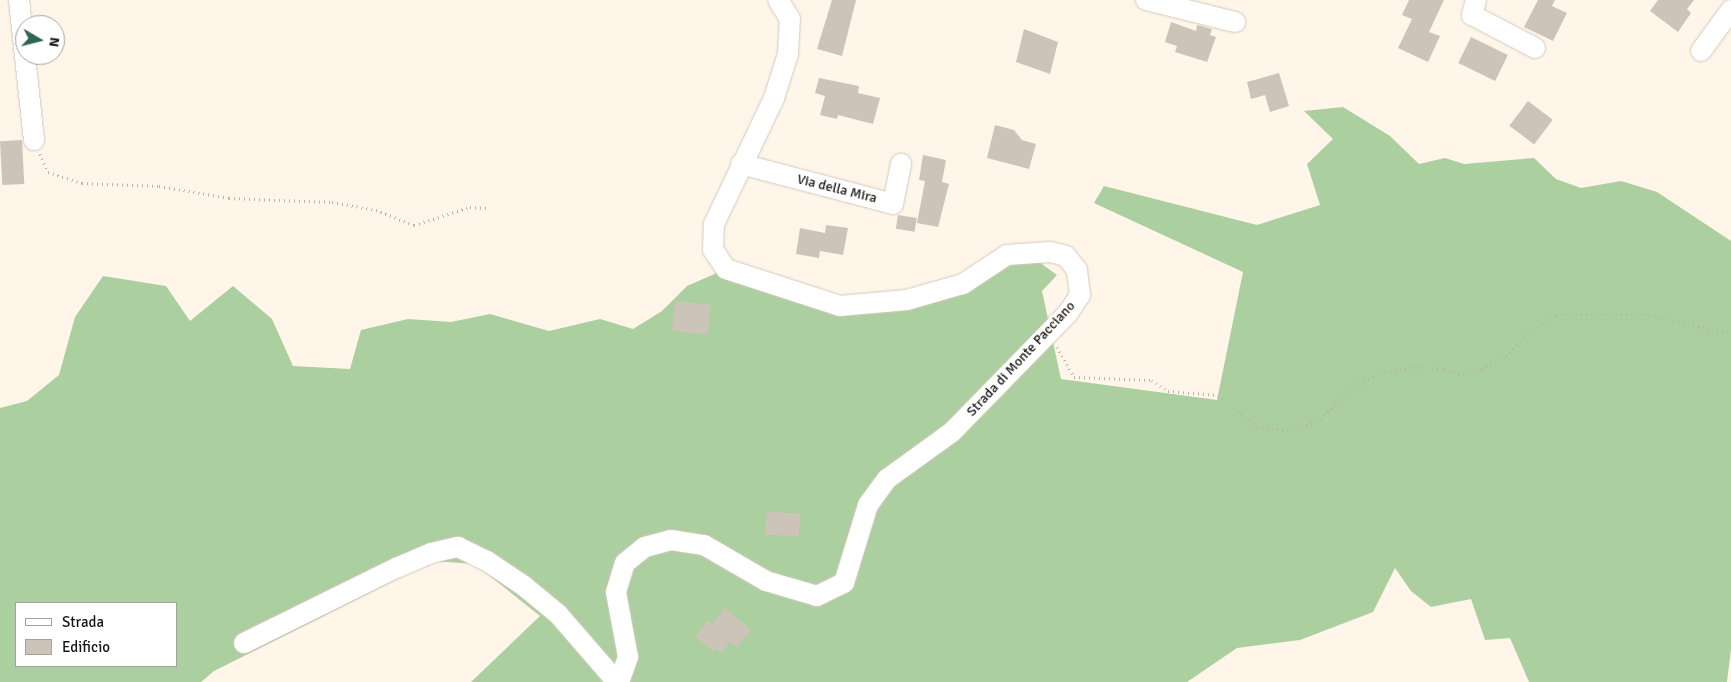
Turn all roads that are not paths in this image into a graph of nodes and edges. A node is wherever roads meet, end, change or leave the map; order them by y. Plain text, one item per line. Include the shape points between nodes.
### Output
1 (19, 0) edge
2 (778, 0) edge
3 (1146, 0) edge
4 (1476, 0) edge
5 (1731, 10) edge
6 (1235, 22) dead end
7 (1535, 48) dead end
8 (1701, 52) dead end
9 (34, 140) road end
10 (741, 164) junction
11 (901, 164) dead end
12 (244, 643) dead end
13 (618, 682) edge

1 - 9 street
2 - 10 street, Strada di Monte Pacciano via 790,19 788,54 774,98
3 - 6 street
4 - 7 street via 1472,15
5 - 8 street
10 - 11 street, Via della Mira via 893,204
10 - 13 street, Strada di Monte Pacciano via 714,224 713,250 726,269 840,306 907,300 963,284 1007,255 1050,252 1066,256 1077,270 1080,295 1049,333 952,432 887,479 868,505 844,583 817,596 766,582 704,545 671,540 645,547 625,563 616,592 628,657
12 - 13 street via 396,568 431,553 458,548 487,561 558,614

